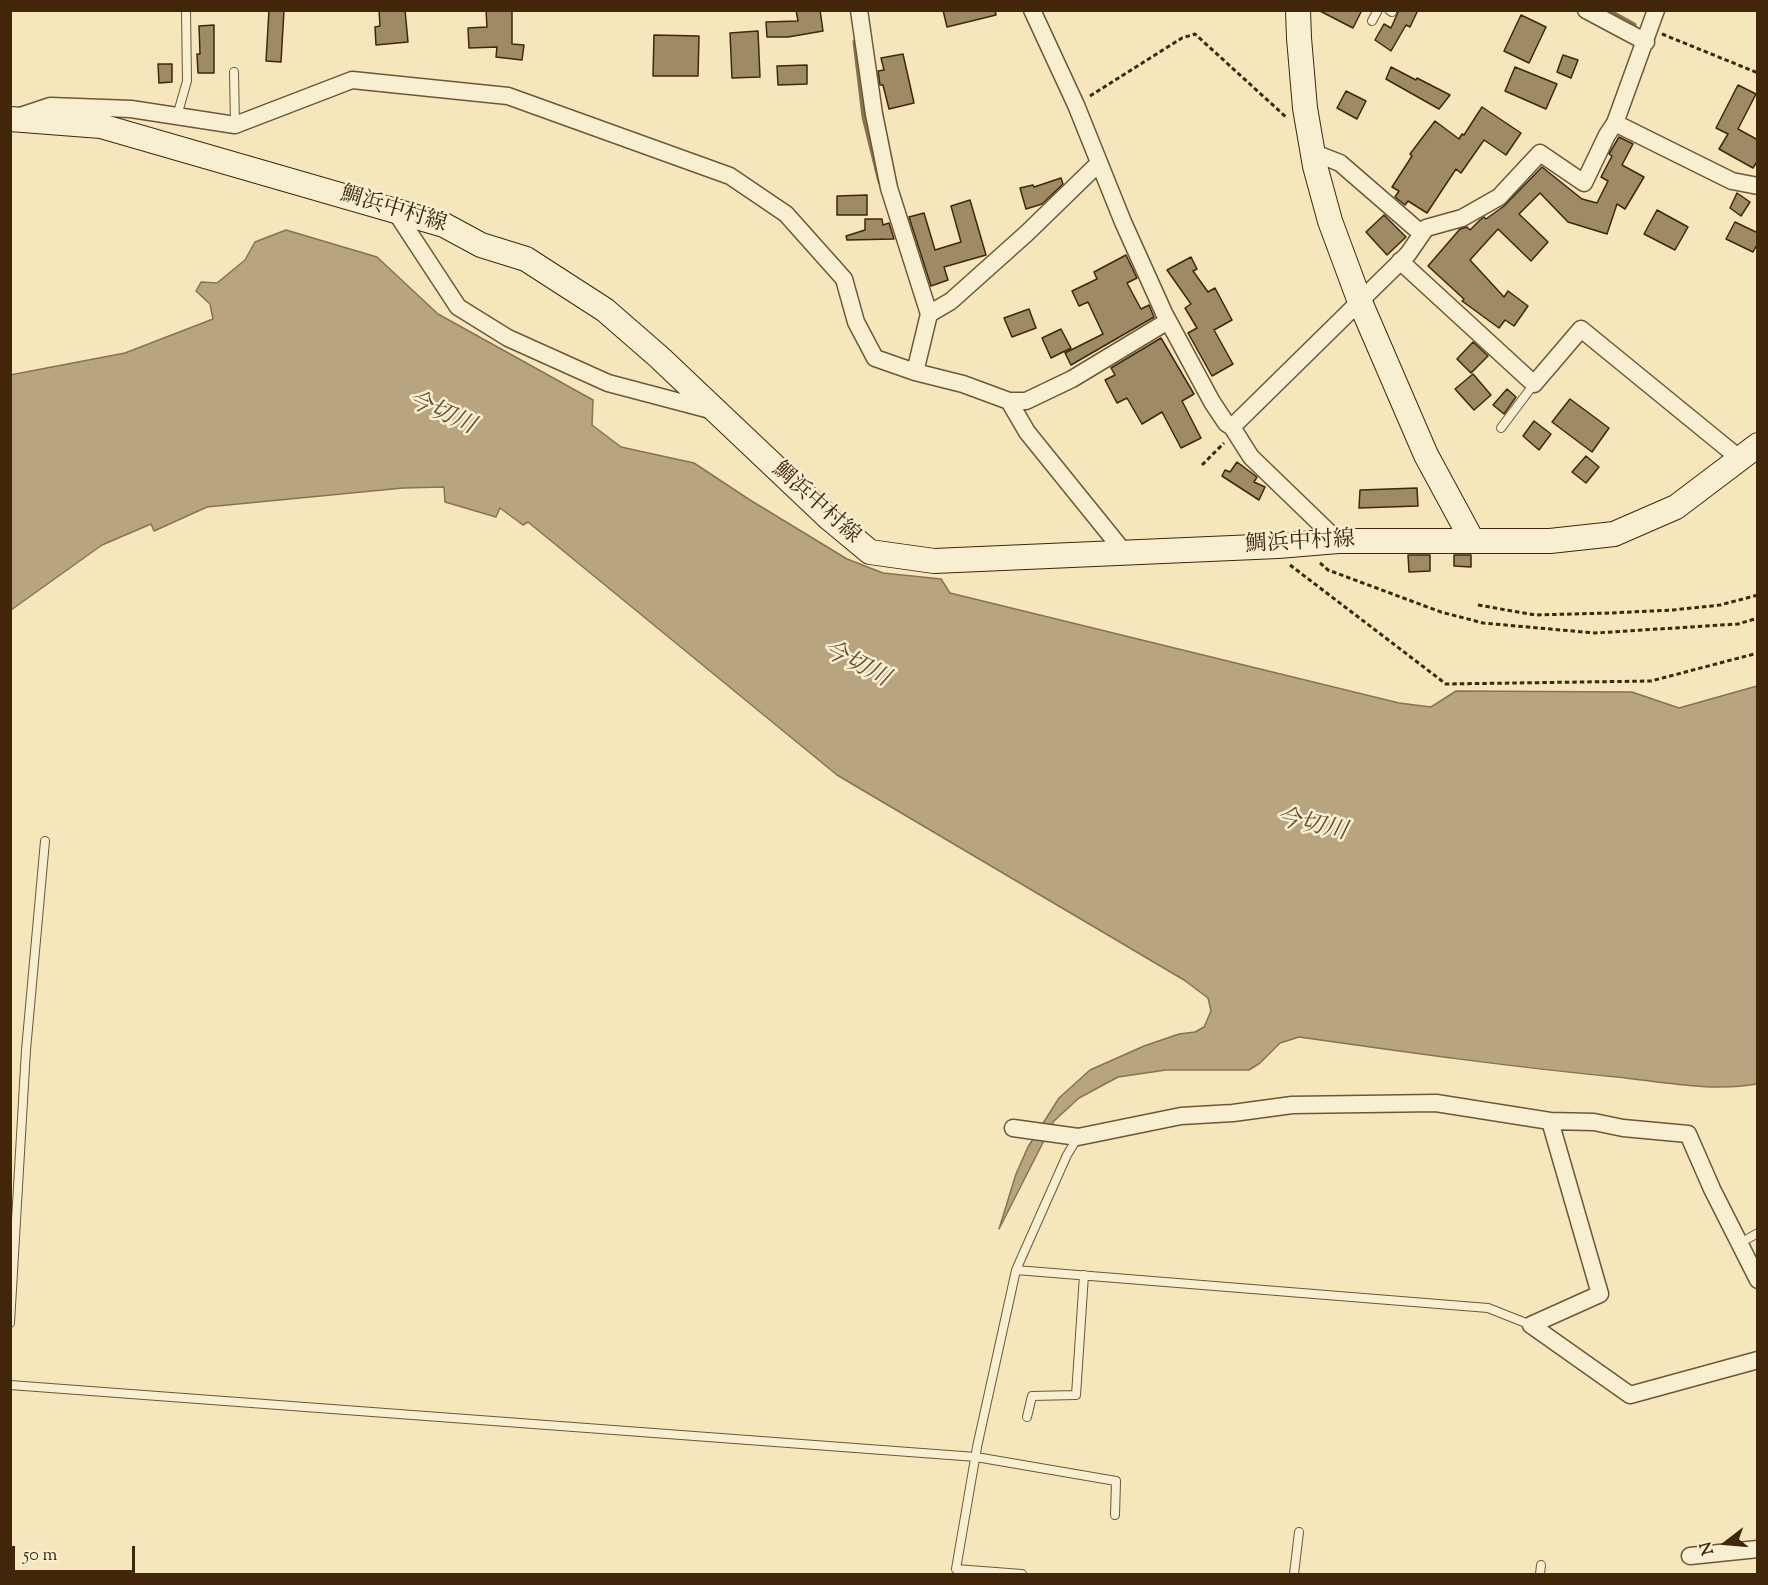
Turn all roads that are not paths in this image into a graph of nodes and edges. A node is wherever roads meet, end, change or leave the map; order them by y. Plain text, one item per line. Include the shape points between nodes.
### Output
1 (186, 10) edge
2 (860, 10) edge
3 (1032, 10) edge
4 (1298, 10) edge
5 (1378, 10) edge
6 (1586, 10) edge
7 (1656, 10) edge
8 (1372, 21) dead end
9 (1648, 35) junction
10 (234, 72) dead end
11 (177, 116) junction
12 (10, 119) edge
13 (1615, 123) junction
14 (235, 125) junction
15 (1311, 146) junction
16 (1099, 163) junction
17 (1758, 186) edge
18 (395, 211) junction
19 (1422, 234) junction
20 (1400, 261) junction
21 (1360, 302) junction
22 (929, 314) junction
23 (1168, 321) junction
24 (915, 372) junction
25 (1534, 384) junction
26 (1009, 401) junction
27 (715, 411) junction
28 (1501, 428) dead end
29 (1234, 430) junction
30 (1748, 451) edge
31 (1472, 540) junction
32 (1338, 541) junction
33 (1124, 552) junction
34 (45, 841) dead end
35 (1550, 1121) junction
36 (1013, 1128) dead end
37 (1078, 1137) junction
38 (1758, 1233) edge
39 (1740, 1244) junction
40 (1016, 1270) junction
41 (1084, 1275) junction
42 (1758, 1280) edge
43 (10, 1323) edge
44 (1531, 1325) junction
45 (1758, 1360) edge
46 (10, 1385) edge
47 (1027, 1417) dead end
48 (976, 1457) junction
49 (1115, 1515) dead end
50 (1299, 1532) dead end
51 (1758, 1549) edge
52 (1690, 1556) dead end
53 (1541, 1565) dead end
54 (956, 1572) edge
55 (1022, 1575) edge
56 (1294, 1575) edge
57 (1540, 1575) edge

1 - 11 lane via 187,81
2 - 22 street via 889,188
3 - 16 street
4 - 15 main road
5 - 8 lane
6 - 9 street
7 - 9 street
9 - 13 street
10 - 14 lane
11 - 12 street via 130,109 50,106
11 - 14 street
12 - 18 main road, 鯛浜中村線 via 101,126
13 - 17 street via 1732,181
13 - 19 street via 1584,183 1540,153 1499,197 1462,218 1426,228
14 - 24 street via 352,80 508,96 730,176 786,214 844,279 856,322 874,358
15 - 19 street via 1340,164
15 - 21 main road via 1330,220
16 - 22 street via 951,301
16 - 23 street
18 - 27 main road, 鯛浜中村線 via 444,225 481,244 526,259 604,310
18 - 27 street via 458,307 508,338 608,383
19 - 20 street
20 - 21 street
20 - 25 street
21 - 29 street
21 - 31 main road via 1426,455
22 - 24 street
23 - 26 street via 1026,402
23 - 29 street via 1212,402
24 - 26 street
25 - 28 lane
25 - 30 street via 1581,329
26 - 33 street via 1027,432
27 - 33 main road, 鯛浜中村線 via 870,552 934,561
29 - 32 street via 1251,457
30 - 31 main road, 鯛浜中村線 via 1676,507 1614,534 1550,541
31 - 32 main road, 鯛浜中村線
32 - 33 main road, 鯛浜中村線
34 - 43 lane via 26,1050
35 - 37 street via 1436,1103 1292,1105 1182,1116
35 - 39 street via 1594,1122 1688,1134
35 - 44 street via 1600,1294
36 - 37 street
37 - 40 lane via 1066,1155
38 - 39 lane
39 - 42 street
40 - 41 lane
40 - 48 lane
41 - 44 lane via 1488,1308
41 - 47 lane via 1076,1395 1032,1396
44 - 45 street via 1630,1395
46 - 48 lane
48 - 49 lane via 1116,1481
48 - 54 lane
50 - 56 lane
51 - 52 street
53 - 57 lane
54 - 55 lane

